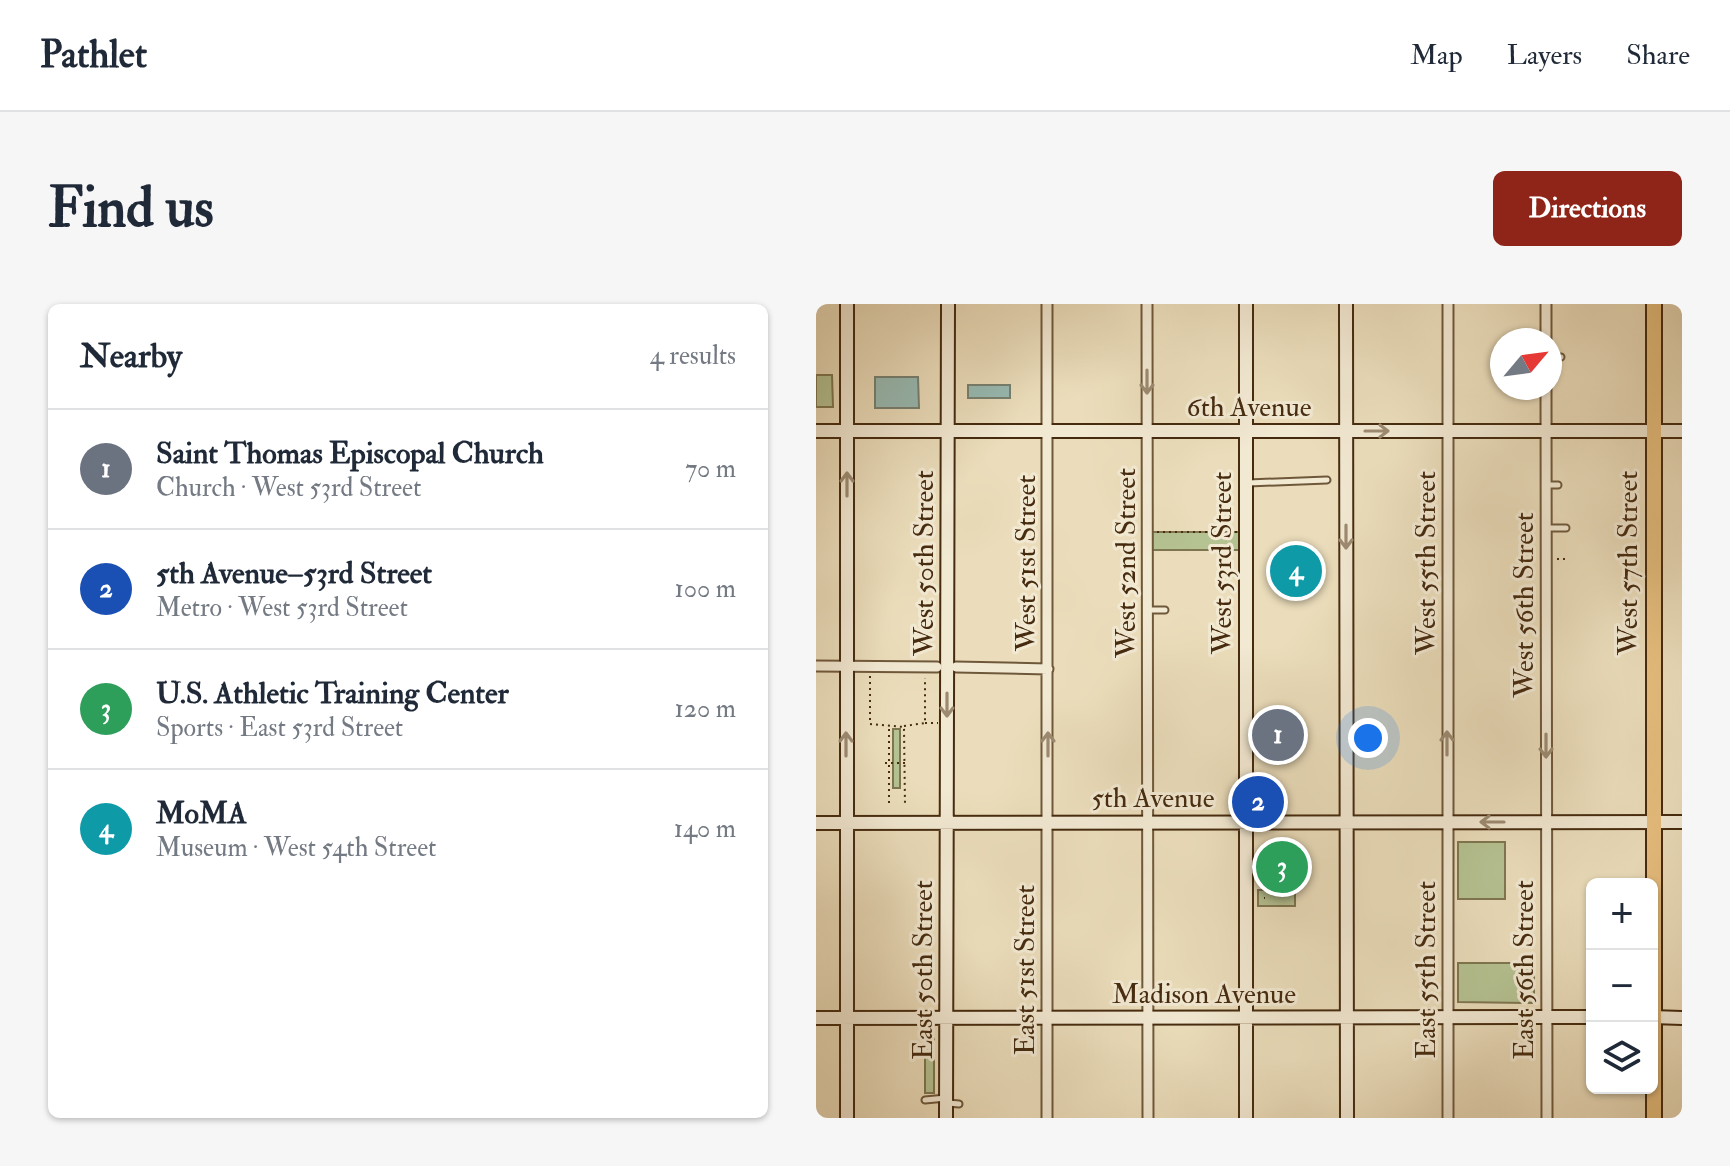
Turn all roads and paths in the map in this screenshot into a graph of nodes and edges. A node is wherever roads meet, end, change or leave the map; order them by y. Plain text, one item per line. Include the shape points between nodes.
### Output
1 (847, 304) edge
2 (948, 304) edge
3 (1047, 304) edge
4 (1147, 304) edge
5 (1246, 304) edge
6 (1346, 304) edge
7 (1448, 304) edge
8 (1546, 304) edge
9 (1654, 304) edge
10 (1546, 328) edge
11 (1546, 400) edge
12 (1448, 430) junction
13 (816, 431) edge
14 (847, 431) junction
15 (949, 431) junction
16 (1047, 431) junction
17 (1147, 431) junction
18 (1246, 431) junction
19 (1346, 431) junction
20 (1546, 431) junction
21 (1654, 431) junction
22 (1682, 431) edge
23 (1327, 480) dead end
24 (1247, 483) junction
25 (1546, 485) junction
26 (1558, 485) dead end
27 (1546, 528) junction
28 (1566, 528) dead end
29 (1157, 532) dead end
30 (1246, 532) junction
31 (1557, 559) dead end
32 (1566, 559) dead end
33 (1546, 586) junction
34 (1557, 586) dead end
35 (1148, 610) junction
36 (1165, 610) dead end
37 (816, 666) edge
38 (847, 667) junction
39 (870, 667) junction
40 (925, 667) junction
41 (937, 667) dead end
42 (956, 667) dead end
43 (1048, 669) junction
44 (925, 723) junction
45 (939, 723) dead end
46 (904, 727) junction
47 (889, 728) junction
48 (887, 762) junction
49 (906, 763) junction
50 (889, 805) dead end
51 (905, 805) dead end
52 (1447, 821) junction
53 (846, 822) junction
54 (947, 822) junction
55 (1048, 822) junction
56 (1148, 822) junction
57 (1245, 822) junction
58 (1347, 822) junction
59 (1545, 822) junction
60 (1654, 822) junction
61 (1682, 822) edge
62 (816, 823) edge
63 (1653, 950) edge
64 (1448, 1017) junction
65 (1586, 1017) edge
66 (1658, 1017) edge
67 (816, 1018) edge
68 (847, 1018) junction
69 (946, 1018) junction
70 (1047, 1018) junction
71 (1147, 1018) junction
72 (1245, 1018) junction
73 (1347, 1018) junction
74 (1546, 1018) junction
75 (1682, 1018) edge
76 (1653, 1022) edge
77 (925, 1100) dead end
78 (951, 1102) junction
79 (847, 1118) edge
80 (946, 1118) edge
81 (1047, 1118) edge
82 (1148, 1118) edge
83 (1246, 1118) edge
84 (1347, 1118) edge
85 (1448, 1118) edge
86 (1547, 1118) edge
87 (1654, 1118) edge

1 - 14 main road
2 - 15 main road, West 50th Street
3 - 16 street, West 51st Street
4 -> 17 street, West 52nd Street
5 - 18 main road, West 53rd Street
6 - 19 main road
7 - 12 street, West 55th Street
8 - 10 street
9 - 21 main road, West 57th Street
11 - 20 street, West 56th Street
19 -> 12 main road, 6th Avenue
12 - 20 main road, 6th Avenue
52 -> 12 street, West 55th Street
13 - 14 main road, 6th Avenue
14 - 15 main road, 6th Avenue
38 -> 14 main road
15 - 16 main road, 6th Avenue
15 -> 54 main road, West 50th Street
16 - 17 main road, 6th Avenue
16 - 43 street, West 51st Street
17 - 18 main road, 6th Avenue
17 - 35 street, West 52nd Street
18 - 19 main road, 6th Avenue
18 - 24 main road, West 53rd Street
19 -> 58 main road
20 - 21 main road, 6th Avenue
20 - 25 street, West 56th Street
21 - 22 main road, 6th Avenue
21 - 60 main road, West 57th Street
23 - 24 lane
24 - 30 main road, West 53rd Street
25 - 26 lane
25 - 27 street, West 56th Street
27 - 28 lane
27 - 33 street, West 56th Street
29 - 30 path
30 - 57 main road, West 53rd Street
31 - 32 path
33 - 34 lane
33 -> 59 street, West 56th Street
35 - 36 lane
35 - 56 street, West 52nd Street
37 - 38 street
38 - 39 street
53 -> 38 main road
39 - 40 street
39 - 47 path via 870,724 889,723
40 - 41 street
40 - 44 path
42 - 43 street
55 -> 43 street, West 51st Street
44 - 45 path
44 - 46 path
46 - 47 path
46 - 49 path
47 - 48 path
48 - 49 path
48 - 50 path
49 - 51 path
52 - 58 main road, 5th Avenue
59 -> 52 main road, 5th Avenue
52 - 64 street, East 55th Street
53 - 54 main road, 5th Avenue
53 - 62 main road, 5th Avenue
53 - 68 main road
54 - 55 main road, 5th Avenue
54 - 69 main road, East 50th Street
55 - 56 main road, 5th Avenue
55 - 70 street, East 51st Street
56 - 57 main road, 5th Avenue
56 - 71 street, West 52nd Street
57 - 58 main road, 5th Avenue
57 - 72 main road, West 53rd Street
58 - 73 main road
59 - 60 main road, 5th Avenue
59 - 74 street, East 56th Street
60 - 61 main road, 5th Avenue
60 - 63 main road, West 57th Street
64 - 73 main road, Madison Avenue
64 - 74 main road, Madison Avenue
64 - 85 street, East 55th Street
65 - 74 main road, Madison Avenue
66 - 75 main road
67 - 68 main road, Madison Avenue
68 - 69 main road, Madison Avenue
68 - 79 main road
69 - 70 main road, Madison Avenue
69 - 78 main road, East 50th Street
70 - 71 main road, Madison Avenue
70 - 81 street, East 51st Street
71 - 72 main road, Madison Avenue
71 - 82 street, West 52nd Street
72 - 73 main road, Madison Avenue
72 - 83 main road, West 53rd Street
73 - 84 main road
74 - 86 street, East 56th Street
76 - 87 main road, West 57th Street
77 - 78 lane
78 - 80 main road, East 50th Street

